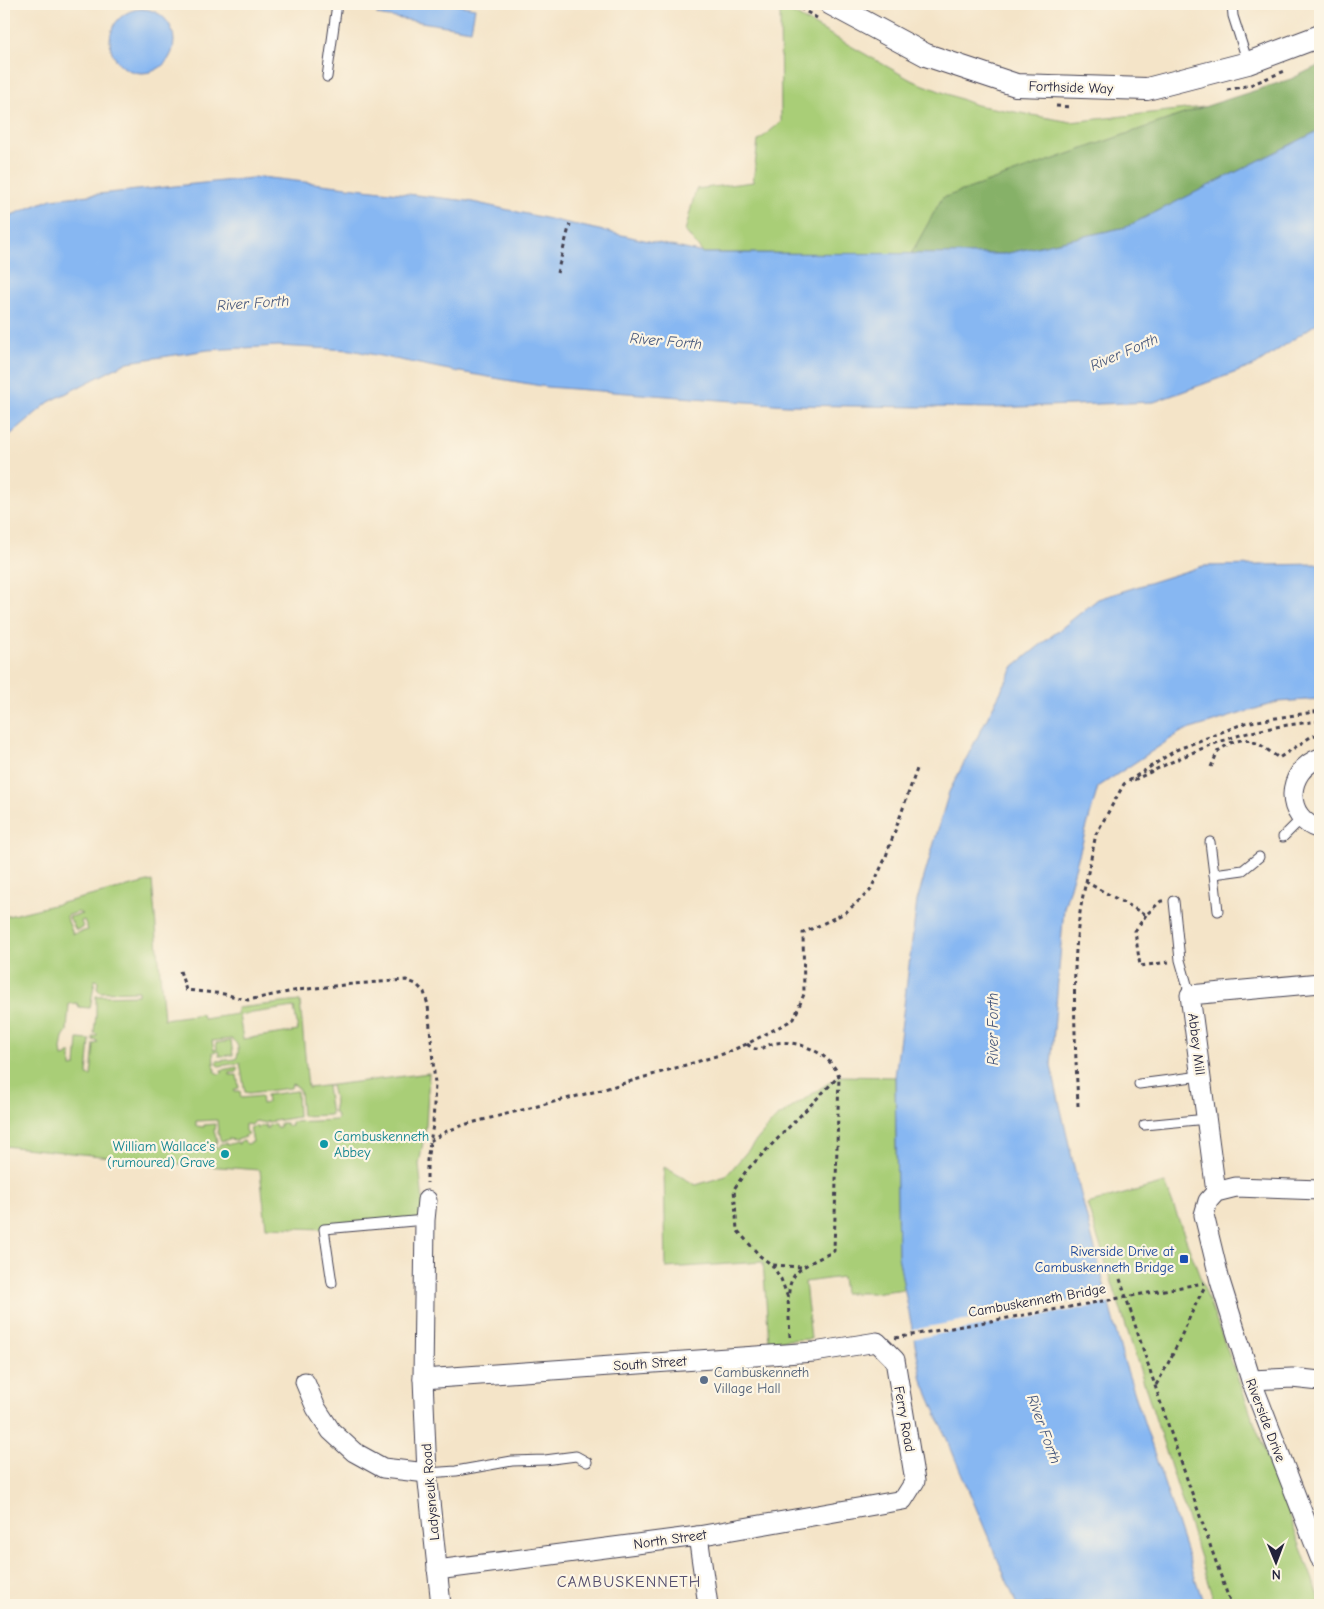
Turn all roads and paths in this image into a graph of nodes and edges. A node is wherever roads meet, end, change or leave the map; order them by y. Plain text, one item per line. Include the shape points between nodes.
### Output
1 (337, 4) edge
2 (830, 4) edge
3 (1232, 4) edge
4 (1320, 36) edge
5 (1248, 63) junction
6 (327, 76) dead end
7 (570, 224) dead end
8 (557, 273) dead end
9 (1320, 711) edge
10 (1320, 722) edge
11 (1320, 734) edge
12 (1320, 758) edge
13 (918, 766) dead end
14 (1211, 767) dead end
15 (1124, 784) junction
16 (1302, 818) junction
17 (1320, 829) edge
18 (1283, 837) dead end
19 (1210, 842) dead end
20 (1258, 857) dead end
21 (1214, 874) junction
22 (1086, 882) junction
23 (1174, 902) joint
24 (1218, 911) dead end
25 (1146, 915) junction
26 (1180, 960) junction
27 (180, 971) dead end
28 (1320, 983) edge
29 (1190, 995) junction
30 (747, 1044) junction
31 (839, 1076) junction
32 (1201, 1076) junction
33 (1139, 1084) dead end
34 (1078, 1106) dead end
35 (1207, 1119) junction
36 (1144, 1125) dead end
37 (430, 1141) junction
38 (1320, 1190) edge
39 (1216, 1192) junction
40 (427, 1200) joint
41 (425, 1220) junction
42 (772, 1265) junction
43 (802, 1267) junction
44 (1120, 1278) dead end
45 (332, 1283) dead end
46 (1124, 1296) junction
47 (788, 1298) junction
48 (906, 1335) dead end
49 (877, 1342) joint
50 (792, 1353) junction
51 (423, 1379) junction
52 (1251, 1380) junction
53 (1320, 1381) edge
54 (305, 1382) dead end
55 (1156, 1386) junction
56 (587, 1462) dead end
57 (428, 1474) junction
58 (903, 1500) joint
59 (698, 1536) junction
60 (1320, 1558) edge
61 (437, 1570) junction
62 (441, 1605) edge
63 (708, 1605) edge
64 (1231, 1605) edge

1 - 6 lane
2 - 5 street, Forthside Way via 926,55 1016,85 1147,89
3 - 5 lane
4 - 5 street, Forthside Way
7 - 8 path
9 - 15 path via 1244,723 1176,750
10 - 15 path via 1283,725 1236,736
11 - 14 path via 1279,758 1260,744 1245,739 1230,743 1218,750
12 - 16 street via 1304,767 1293,786 1292,798
13 - 30 path via 885,859 870,891 845,913 803,933 804,994 794,1019
15 - 22 path via 1096,834
16 - 17 street
16 - 18 lane
19 - 21 lane
20 - 21 lane via 1243,870
21 - 24 lane
22 - 25 path
22 - 34 path via 1080,904 1076,959 1074,1033
23 - 25 path via 1161,901
23 - 26 lane
25 - 26 path via 1134,931 1140,966
26 - 29 lane
27 - 37 path via 186,990 248,1000 353,984 406,980 416,984 424,992 428,1005 435,1092
28 - 29 street, Abbey Mill
29 - 32 street, Abbey Mill
30 - 31 path via 754,1049 775,1043 803,1045 837,1069
30 - 37 path via 601,1090 467,1124
31 - 42 path via 746,1171 734,1189 737,1230
31 - 43 path via 834,1251
32 - 33 lane
32 - 35 street, Abbey Mill
35 - 36 lane
35 - 39 street, Abbey Mill
37 - 40 path
38 - 39 street via 1236,1187
39 - 52 street, Riverside Drive via 1208,1201 1204,1215 1220,1281
40 - 41 street, Ladysneuk Road
41 - 45 lane via 324,1229
41 - 51 street, Ladysneuk Road
42 - 43 path
42 - 47 path
43 - 47 path via 791,1280
44 - 46 path
46 - 48 path, Cambuskenneth Bridge
46 - 55 path
46 - 55 path, Cambuskenneth Bridge via 1207,1283
47 - 50 path
49 - 50 street, South Street
49 - 58 street, Ferry Road via 894,1360 915,1481
50 - 51 street, South Street
51 - 57 street, Ladysneuk Road
52 - 53 street via 1292,1378
52 - 60 street, Riverside Drive
54 - 57 street via 331,1431 354,1452 383,1468
55 - 64 path
56 - 57 lane via 576,1456 512,1461
57 - 61 street, Ladysneuk Road
58 - 59 street, North Street
59 - 61 street, North Street
59 - 63 street
61 - 62 street, Ladysneuk Road

